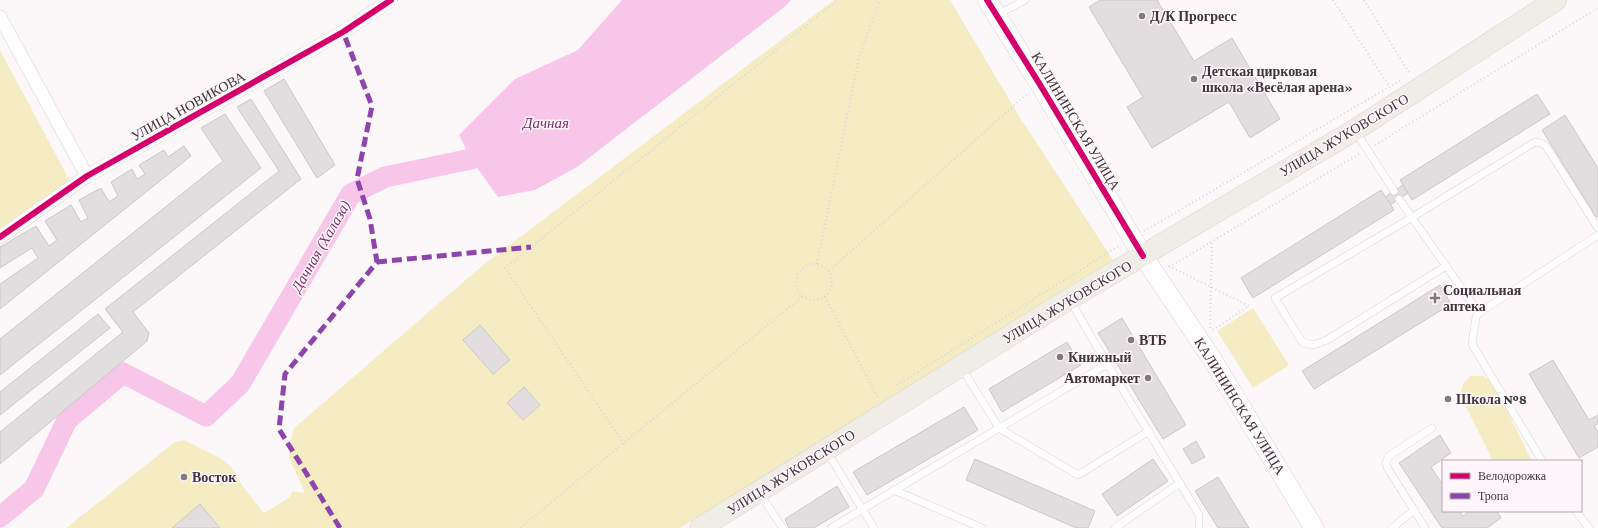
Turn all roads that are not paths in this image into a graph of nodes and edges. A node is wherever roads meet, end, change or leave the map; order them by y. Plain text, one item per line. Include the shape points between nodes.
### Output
1 (390, 0) edge
2 (1025, 0) edge
3 (1556, 0) edge
4 (992, 8) edge
5 (0, 18) edge
6 (1354, 130) junction
7 (87, 176) junction
8 (1394, 191) dead end
9 (1399, 199) dead end
10 (1411, 218) junction
11 (1598, 228) edge
12 (1598, 235) edge
13 (0, 237) edge
14 (1143, 256) junction
15 (1446, 266) junction
16 (1069, 299) junction
17 (1479, 313) junction
18 (1107, 364) junction
19 (961, 367) junction
20 (999, 428) junction
21 (1432, 428) dead end
22 (1149, 431) junction
23 (826, 450) junction
24 (1541, 460) edge
25 (1180, 483) junction
26 (894, 490) junction
27 (758, 492) junction
28 (862, 510) junction
29 (1414, 510) junction
30 (1577, 512) edge
31 (700, 528) edge
32 (783, 528) edge
33 (831, 528) edge
34 (874, 528) edge
35 (982, 528) edge
36 (1115, 528) edge
37 (1199, 528) edge
38 (1314, 528) edge
39 (1392, 528) edge
40 (1425, 528) edge
41 (1589, 528) edge

1 - 7 street, УЛИЦА НОВИКОВА via 343,32
2 - 4 lane
3 - 6 main road, УЛИЦА ЖУКОВСКОГО
4 - 14 main road, КАЛИНИНСКАЯ УЛИЦА
5 - 7 street
6 - 8 lane
6 - 14 main road, УЛИЦА ЖУКОВСКОГО
7 - 13 street, УЛИЦА НОВИКОВА
9 - 10 lane
10 - 11 lane via 1535,142 1546,146
10 - 15 lane
10 - 15 lane via 1274,298 1302,342 1313,345 1327,340
12 - 17 lane
14 - 16 main road, УЛИЦА ЖУКОВСКОГО
14 - 38 main road, КАЛИНИНСКАЯ УЛИЦА via 1162,270 1212,359
15 - 17 lane
16 - 18 lane
16 - 19 main road, УЛИЦА ЖУКОВСКОГО
17 - 24 lane via 1476,317 1472,344
18 - 20 lane
18 - 22 lane
19 - 20 lane
19 - 23 main road, УЛИЦА ЖУКОВСКОГО
20 - 22 lane via 1078,475
20 - 26 lane
21 - 29 lane via 1389,456 1386,463
22 - 25 lane
23 - 27 main road, УЛИЦА ЖУКОВСКОГО
23 - 28 lane
25 - 36 lane
25 - 37 lane via 1199,515
26 - 28 lane
26 - 35 lane
27 - 31 main road, УЛИЦА ЖУКОВСКОГО
27 - 32 lane
28 - 33 lane
28 - 34 lane
29 - 39 lane
29 - 40 lane
30 - 41 lane

